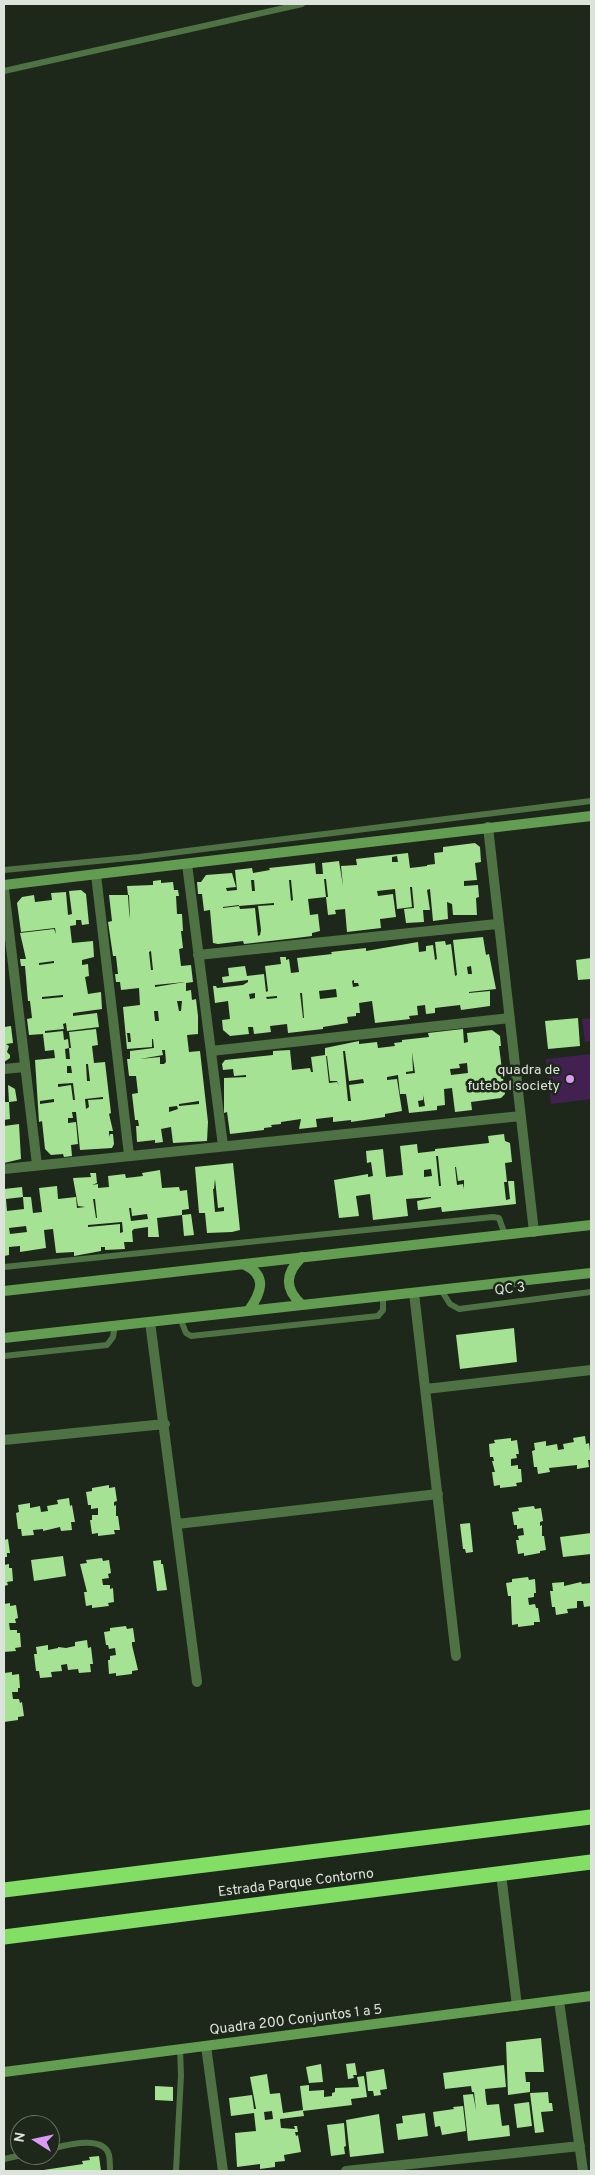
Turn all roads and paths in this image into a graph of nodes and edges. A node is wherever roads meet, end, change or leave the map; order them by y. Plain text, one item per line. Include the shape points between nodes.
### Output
1 (302, 4) edge
2 (4, 71) edge
3 (591, 801) edge
4 (591, 816) edge
5 (488, 827) junction
6 (188, 864) junction
7 (4, 870) edge
8 (96, 875) junction
9 (4, 885) edge
10 (4, 889) edge
11 (497, 924) junction
12 (198, 955) junction
13 (8, 977) edge
14 (510, 1018) junction
15 (211, 1051) junction
16 (25, 1067) junction
17 (4, 1069) edge
18 (521, 1116) junction
19 (223, 1146) junction
20 (129, 1155) junction
21 (37, 1165) junction
22 (4, 1170) edge
23 (591, 1225) edge
24 (534, 1232) junction
25 (505, 1235) junction
26 (302, 1257) junction
27 (245, 1265) junction
28 (4, 1267) edge
29 (591, 1273) edge
30 (441, 1290) junction
31 (4, 1291) edge
32 (591, 1292) edge
33 (414, 1293) junction
34 (383, 1296) junction
35 (302, 1304) junction
36 (250, 1310) junction
37 (180, 1318) junction
38 (150, 1322) junction
39 (116, 1325) junction
40 (4, 1338) edge
41 (4, 1356) edge
42 (591, 1370) edge
43 (426, 1389) junction
44 (165, 1424) junction
45 (4, 1440) edge
46 (438, 1494) junction
47 (177, 1524) junction
48 (456, 1656) dead end
49 (197, 1682) dead end
50 (591, 1817) edge
51 (591, 1862) edge
52 (501, 1874) junction
53 (4, 1890) edge
54 (4, 1937) edge
55 (591, 1996) edge
56 (559, 2001) junction
57 (517, 2006) junction
58 (206, 2046) junction
59 (180, 2049) junction
60 (4, 2072) edge
61 (580, 2146) junction
62 (60, 2147) edge
63 (110, 2171) edge
64 (176, 2171) edge
65 (223, 2171) edge
66 (346, 2171) edge
67 (583, 2171) edge

1 - 2 lane
3 - 7 lane via 139,857
4 - 5 main road
5 - 6 main road
5 - 11 street
6 - 8 main road
6 - 12 street
8 - 9 main road
8 - 20 street
10 - 13 street
11 - 12 street
11 - 14 street
12 - 15 street
13 - 16 street
14 - 15 street
14 - 18 street
15 - 19 street
16 - 17 street
16 - 21 street
18 - 19 street
18 - 24 street
19 - 20 street
20 - 21 street
21 - 22 street
23 - 24 main road
24 - 25 main road
25 - 26 main road
25 - 28 lane via 499,1218 493,1217
26 - 27 main road
26 - 35 main road via 290,1271 288,1281 295,1298
27 - 31 main road
27 - 36 main road via 255,1271 260,1284 258,1299
29 - 30 main road
30 - 32 lane, QC 3 via 450,1304 459,1309
30 - 33 main road
33 - 34 main road
33 - 43 street
34 - 35 main road
34 - 37 lane via 384,1310 378,1316 191,1336 186,1333
35 - 36 main road
36 - 37 main road
37 - 38 main road
38 - 39 main road
38 - 44 street
39 - 40 main road
39 - 41 lane via 107,1345
42 - 43 street
43 - 46 street
44 - 45 street
44 - 47 street
46 - 47 street
46 - 48 street
47 - 49 street
50 - 53 highway
51 - 52 highway, Estrada Parque Contorno
52 - 54 highway, Estrada Parque Contorno
52 - 57 street
55 - 56 main road, Quadra 200 Conjuntos 1 a 5
56 - 57 main road, Quadra 200 Conjuntos 1 a 5
56 - 61 street
57 - 58 main road, Quadra 200 Conjuntos 1 a 5
58 - 59 main road, Quadra 200 Conjuntos 1 a 5
58 - 65 street
59 - 60 main road, Quadra 200 Conjuntos 1 a 5
59 - 64 lane
61 - 66 street
61 - 67 street
62 - 63 lane via 84,2142 96,2144 106,2149

